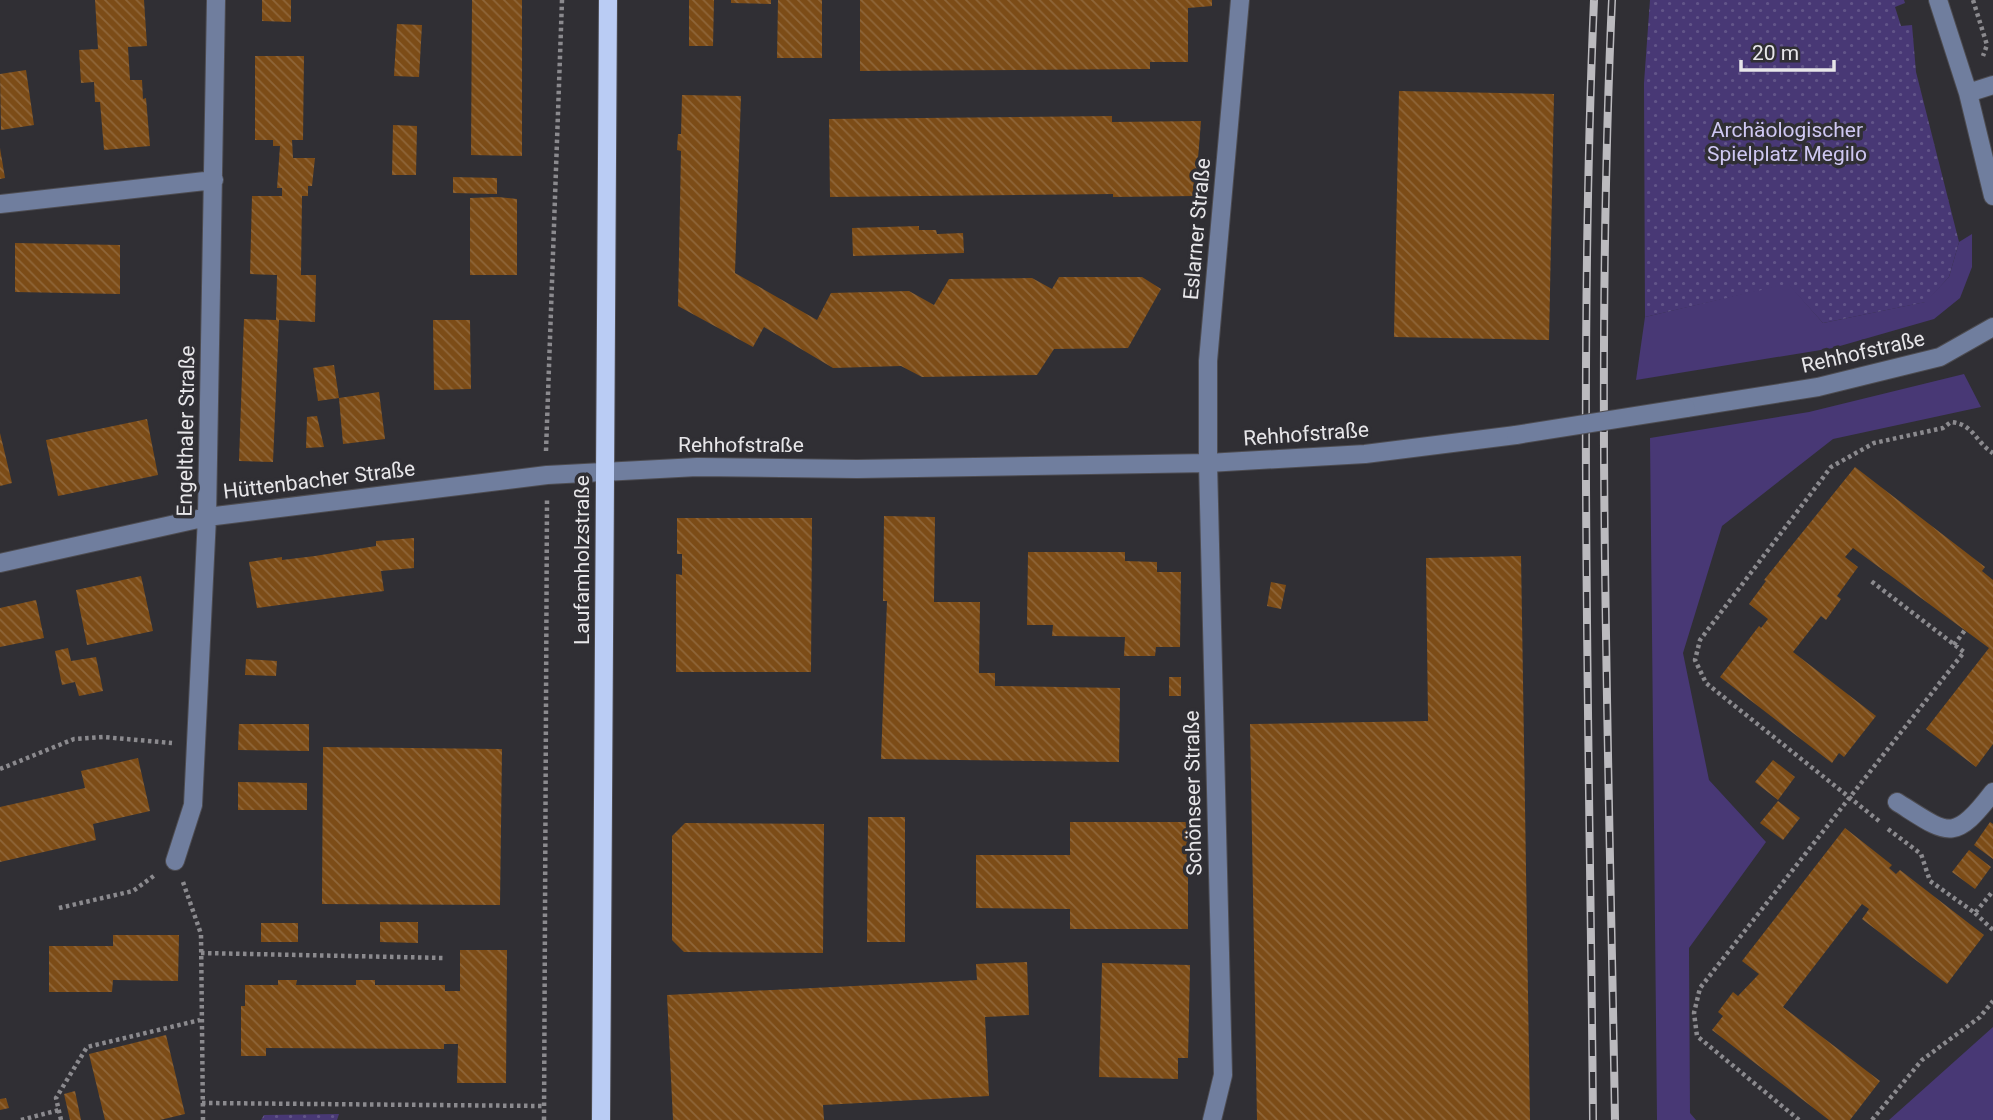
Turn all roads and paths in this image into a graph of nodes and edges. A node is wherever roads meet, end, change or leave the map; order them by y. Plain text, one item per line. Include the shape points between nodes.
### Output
1 (216, 0) edge
2 (562, 0) edge
3 (608, 0) edge
4 (1240, 0) edge
5 (1938, 0) edge
6 (1993, 85) edge
7 (1968, 93) junction
8 (214, 180) junction
9 (1993, 196) edge
10 (0, 204) edge
11 (1993, 327) edge
12 (1993, 453) edge
13 (1208, 463) junction
14 (606, 471) junction
15 (547, 475) junction
16 (207, 517) junction
17 (0, 563) edge
18 (1871, 581) dead end
19 (1965, 631) dead end
20 (1954, 645) junction
21 (196, 744) junction
22 (0, 769) edge
23 (1993, 792) edge
24 (1849, 799) junction
25 (1897, 802) dead end
26 (175, 861) junction
27 (1993, 891) edge
28 (60, 908) dead end
29 (1975, 913) junction
30 (1993, 930) edge
31 (201, 953) junction
32 (444, 958) dead end
33 (1993, 1001) edge
34 (200, 1020) junction
35 (202, 1103) junction
36 (544, 1106) junction
37 (59, 1110) junction
38 (21, 1120) edge
39 (61, 1120) edge
40 (204, 1120) edge
41 (544, 1120) edge
42 (601, 1120) edge
43 (1212, 1120) edge
44 (1799, 1120) edge
45 (1872, 1120) edge

1 - 8 street, Engelthaler Straße
2 - 15 path via 546,341
3 - 14 main road, Laufamholzstraße
4 - 13 street, Eslarner Straße via 1208,360
5 - 7 street
6 - 7 street
7 - 9 street
8 - 10 street
8 - 16 street, Engelthaler Straße
11 - 13 street, Rehhofstraße, bridge via 1940,357 1818,387 1365,454
12 - 24 path via 1981,446 1973,431 1951,422 1943,428 1874,443 1831,467 1700,640 1695,660 1706,683
13 - 14 street, Rehhofstraße
13 - 43 street, Schönseer Straße via 1223,1075
14 - 15 street, Hüttenbacher Straße
14 - 42 main road, Laufamholzstraße
15 - 16 street, Hüttenbacher Straße
15 - 36 path
16 - 17 street, Hüttenbacher Straße
16 - 21 street, Engelthaler Straße
18 - 20 path
19 - 20 path
20 - 24 path via 1964,652
21 - 22 path via 74,739
21 - 26 street, Engelthaler Straße via 193,805
23 - 25 street via 1971,820 1957,829 1941,830
24 - 29 path via 1921,854 1930,881
24 - 44 path via 1700,988 1694,1013 1697,1036
26 - 28 path via 132,891
26 - 31 path via 201,934
27 - 29 path
29 - 30 path
31 - 32 path
31 - 34 path
33 - 45 path via 1980,1017 1922,1060
34 - 35 path
34 - 37 path via 87,1048 56,1098
35 - 36 path
35 - 40 path
36 - 41 path
37 - 38 path
37 - 39 path

